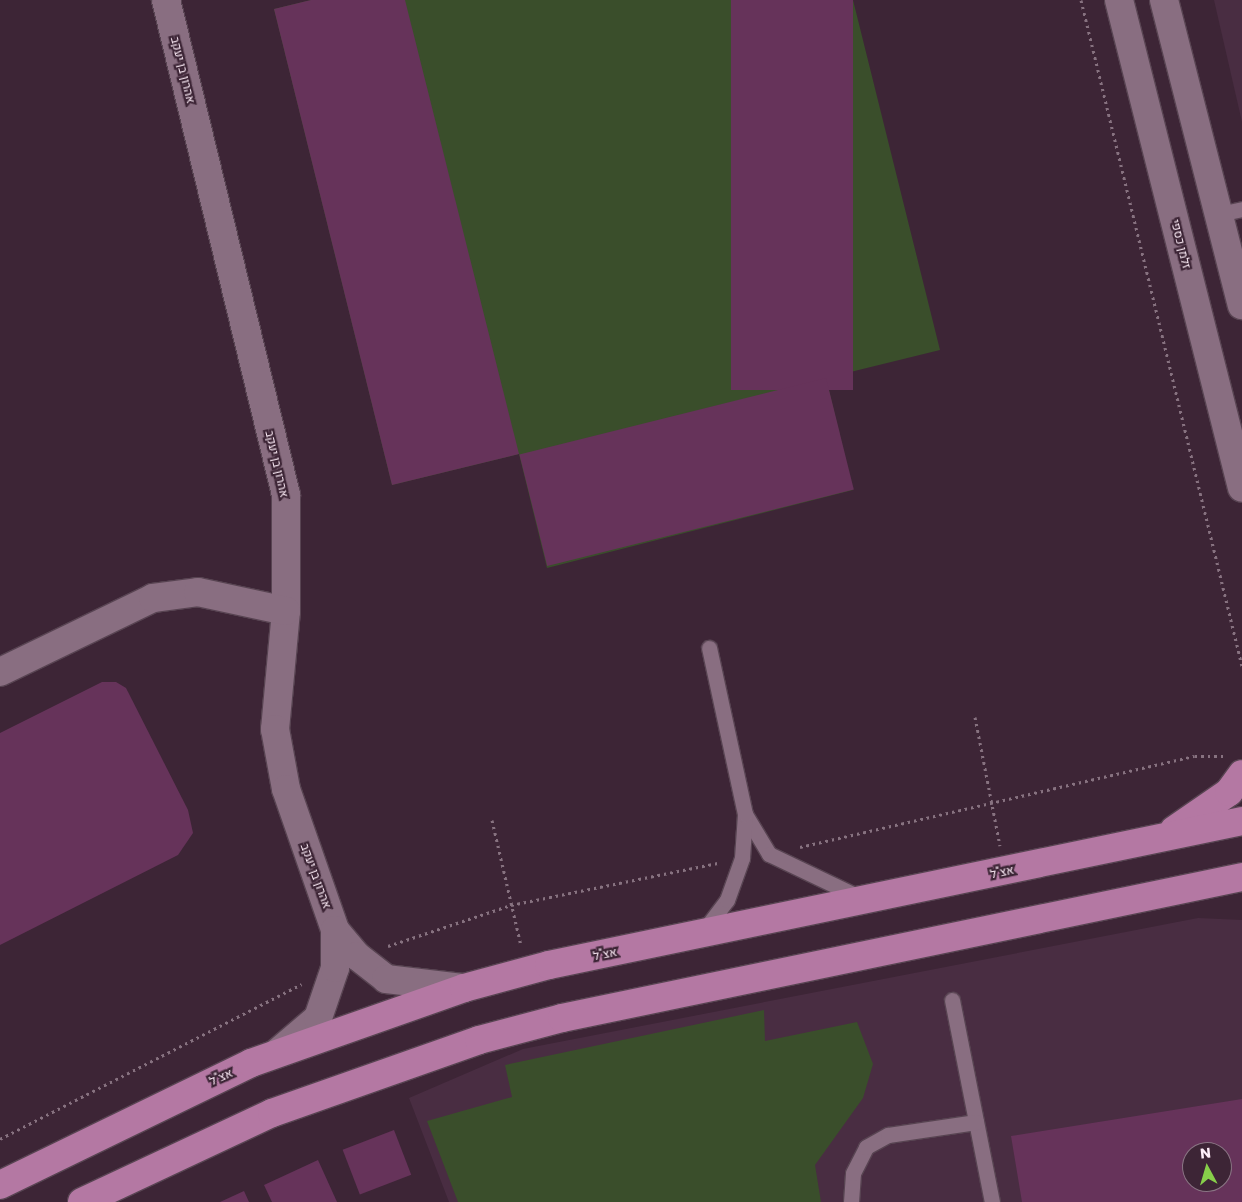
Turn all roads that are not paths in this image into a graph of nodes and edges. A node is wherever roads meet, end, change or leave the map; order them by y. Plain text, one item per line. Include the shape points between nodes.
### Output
1 (166, 0) edge
2 (1119, 0) edge
3 (1164, 0) edge
4 (1231, 211) edge
5 (1242, 305) edge
6 (1242, 488) edge
7 (286, 612) junction
8 (709, 648) dead end
9 (0, 672) edge
10 (1237, 765) edge
11 (745, 814) junction
12 (1242, 821) edge
13 (1155, 841) junction
14 (1242, 877) edge
15 (1206, 886) junction
16 (1242, 892) edge
17 (866, 900) junction
18 (701, 934) junction
19 (346, 962) junction
20 (464, 988) junction
21 (952, 1000) dead end
22 (277, 1053) junction
23 (976, 1122) junction
24 (0, 1185) edge
25 (82, 1202) edge
26 (851, 1202) edge
27 (992, 1202) edge

1 - 7 street, אהרון בן יעקב via 286,495
2 - 6 street, זלמן כספי
3 - 4 street
4 - 5 street
7 - 9 street via 198,592 153,598
7 - 19 street, אהרון בן יעקב via 275,729 286,789
8 - 11 lane
10 - 13 main road via 1202,814
11 - 17 lane via 769,854
11 - 18 lane via 742,858 728,900
12 - 13 main road, אצ"ל
13 - 17 main road, אצ"ל
14 - 15 main road
15 - 16 main road
15 - 25 main road via 562,1018 480,1040 272,1113
17 - 18 main road, אצ"ל
18 - 20 main road, אצ"ל via 527,971
19 - 20 street, אהרון בן יעקב via 386,980
19 - 22 street via 318,1018
20 - 22 main road, אצ"ל
21 - 23 lane
22 - 24 main road, אצ"ל via 114,1126
23 - 26 lane via 888,1135 866,1147 853,1173
23 - 27 lane

